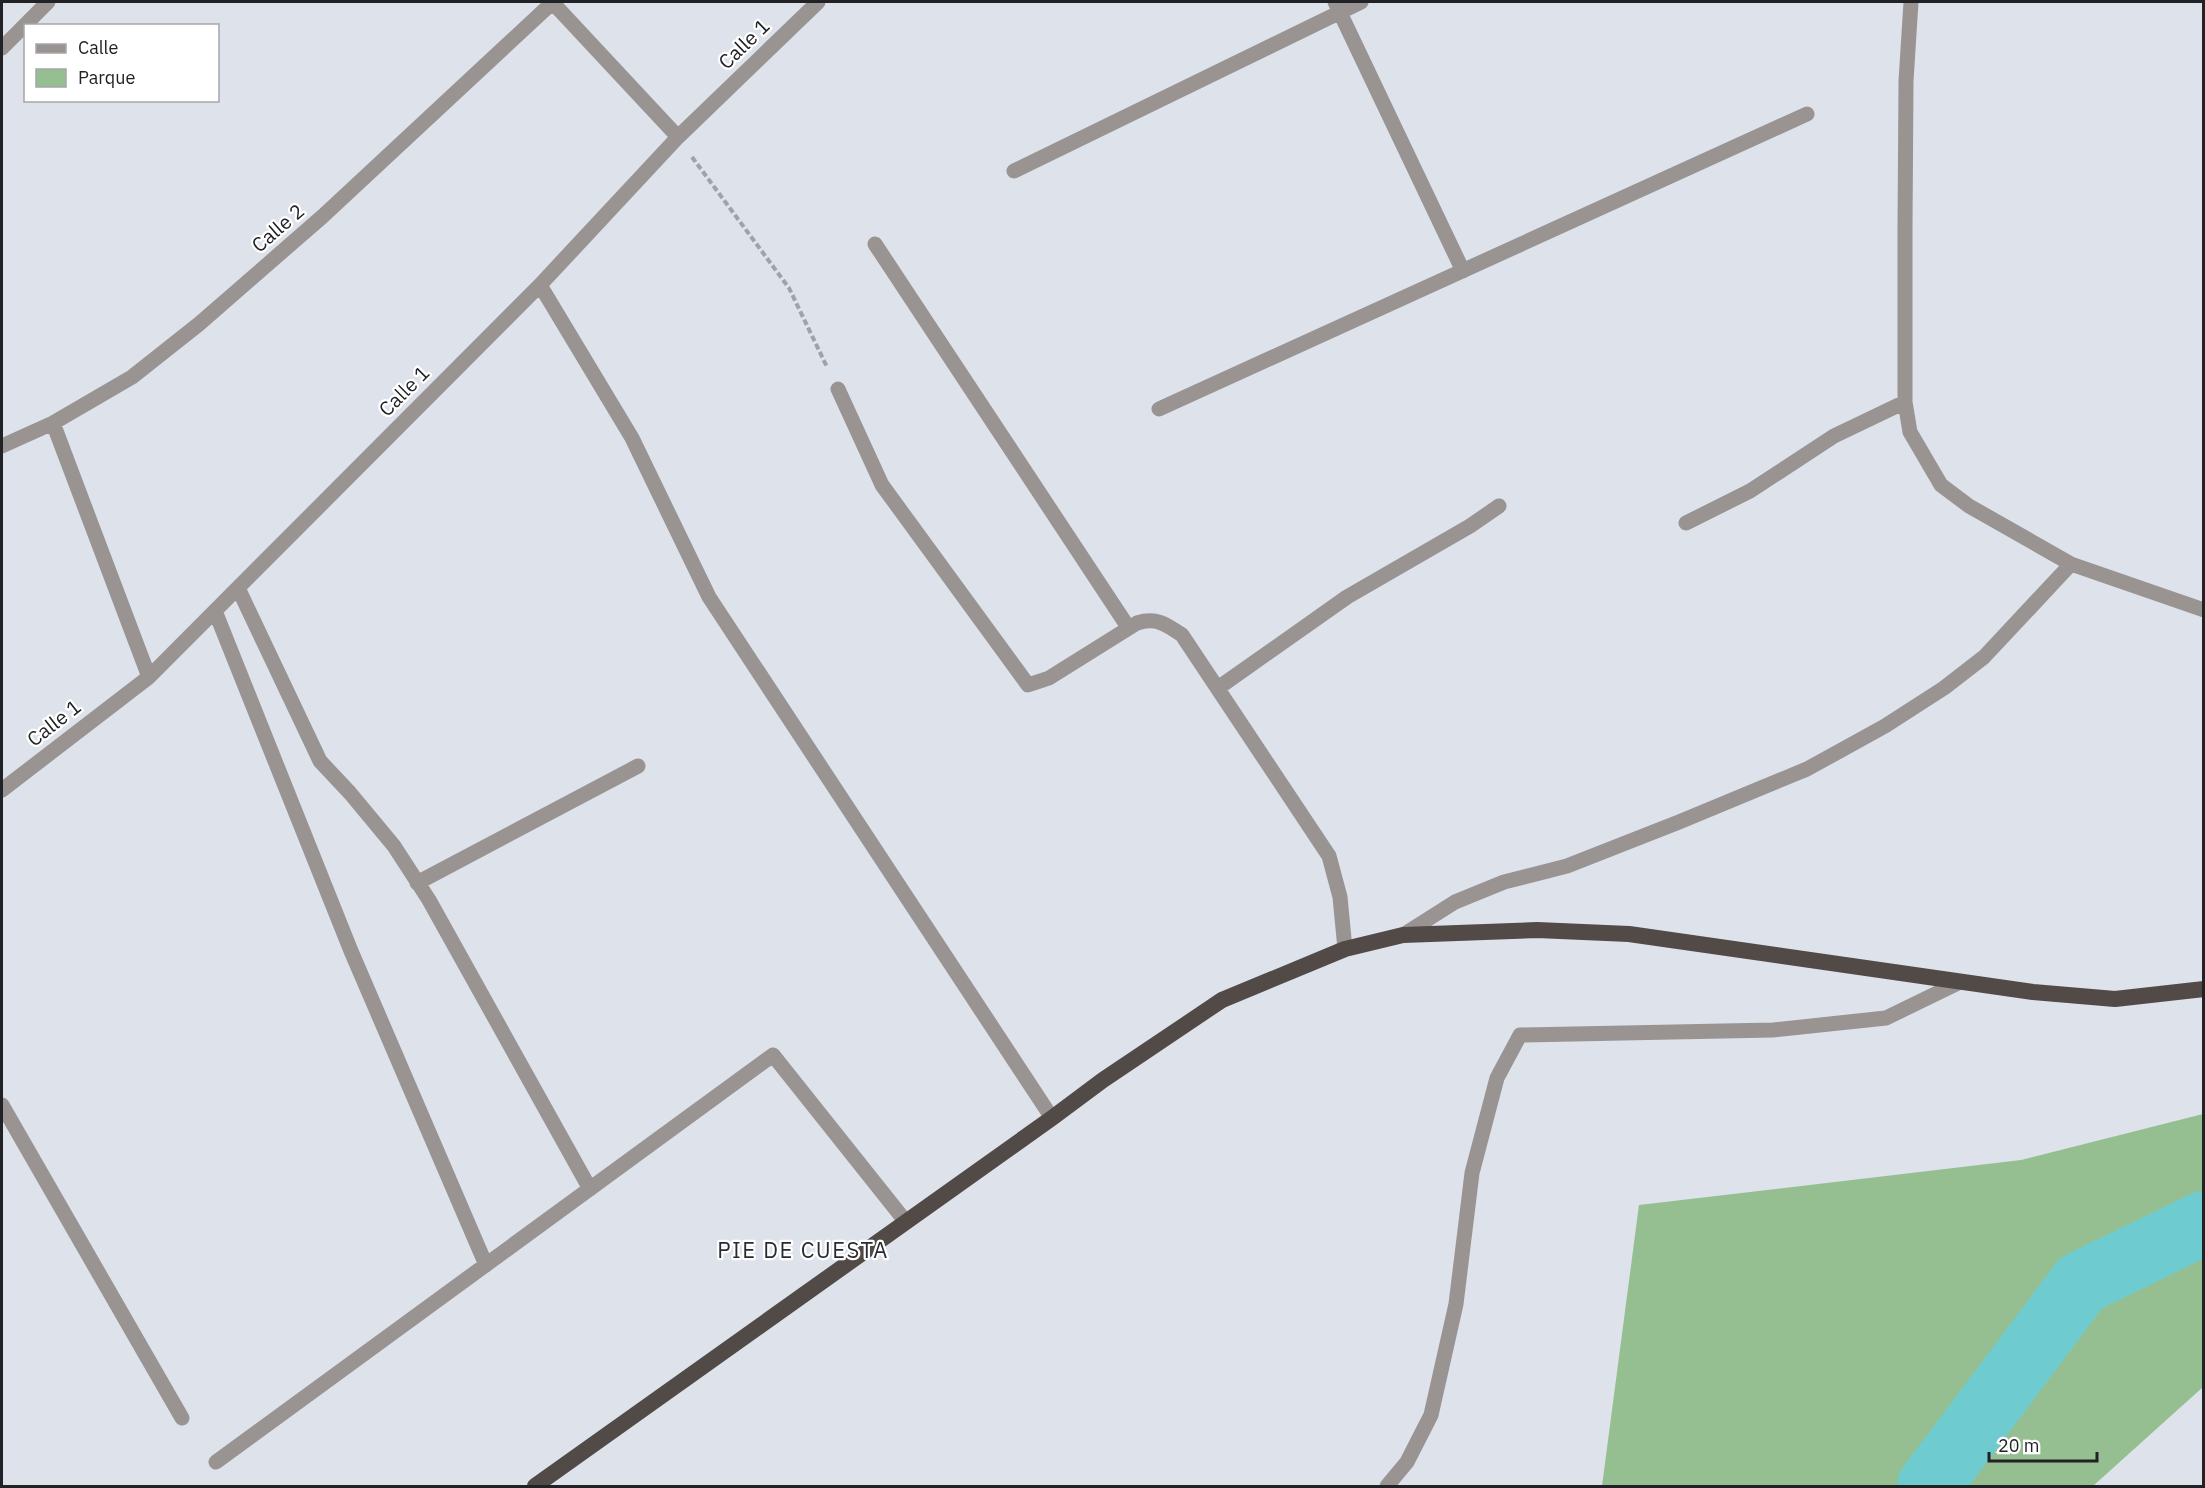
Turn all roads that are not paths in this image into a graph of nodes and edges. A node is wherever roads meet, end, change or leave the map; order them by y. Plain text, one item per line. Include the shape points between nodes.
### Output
1 (48, 2) edge
2 (552, 2) edge
3 (818, 2) edge
4 (1361, 2) edge
5 (1911, 2) edge
6 (1337, 6) edge
7 (26, 24) edge
8 (24, 26) edge
9 (2, 48) edge
10 (1808, 114) dead end
11 (678, 137) junction
12 (1014, 171) dead end
13 (874, 244) dead end
14 (1463, 271) junction
15 (540, 285) junction
16 (838, 389) road end
17 (1905, 402) junction
18 (1159, 409) dead end
19 (53, 423) junction
20 (2, 446) edge
21 (1498, 506) dead end
22 (1686, 523) dead end
23 (2072, 564) junction
24 (238, 588) junction
25 (2204, 610) edge
26 (215, 611) junction
27 (1128, 627) junction
28 (149, 677) junction
29 (1218, 688) junction
30 (638, 766) dead end
31 (2, 790) edge
32 (417, 882) junction
33 (1403, 935) junction
34 (1345, 949) junction
35 (1960, 982) junction
36 (2204, 989) edge
37 (2, 1105) edge
38 (1052, 1118) junction
39 (590, 1189) junction
40 (906, 1222) junction
41 (486, 1265) junction
42 (182, 1418) dead end
43 (216, 1462) dead end
44 (536, 1486) edge
45 (1387, 1486) edge

1 - 7 street
2 - 11 street
2 - 19 street, Calle 2 via 323,216 199,324 132,376
3 - 11 street, Calle 1
4 - 6 street
5 - 17 street via 1906,81
6 - 12 street
6 - 14 street
8 - 9 street
10 - 14 street
11 - 15 street, Calle 1
13 - 27 street
14 - 18 street
15 - 24 street, Calle 1
15 - 38 street via 632,438 709,597
16 - 27 street via 882,485 1028,685 1049,678
17 - 22 street via 1833,436 1750,490
17 - 23 street via 1910,432 1941,485 1987,518
19 - 20 street, Calle 2
19 - 28 street
21 - 29 street via 1347,597
23 - 25 street
23 - 33 street via 1984,657 1944,688 1807,769 1628,843 1567,866 1504,882 1455,902
24 - 26 street, Calle 1
24 - 32 street via 320,761 394,846
26 - 28 street, Calle 1
26 - 41 street via 351,951
27 - 29 street via 1160,620 1182,635
28 - 31 street, Calle 1
29 - 34 street via 1329,856 1340,897
30 - 32 street
32 - 39 street
33 - 34 highway
33 - 35 highway via 1537,930 1629,934
34 - 38 highway via 1222,1000
35 - 36 highway via 2115,999
35 - 45 street via 1886,1018 1773,1030 1520,1035 1497,1078 1472,1173 1456,1304 1431,1415 1407,1462
37 - 42 street
38 - 40 highway
39 - 40 street via 773,1055
39 - 41 street
40 - 44 highway
41 - 43 street

